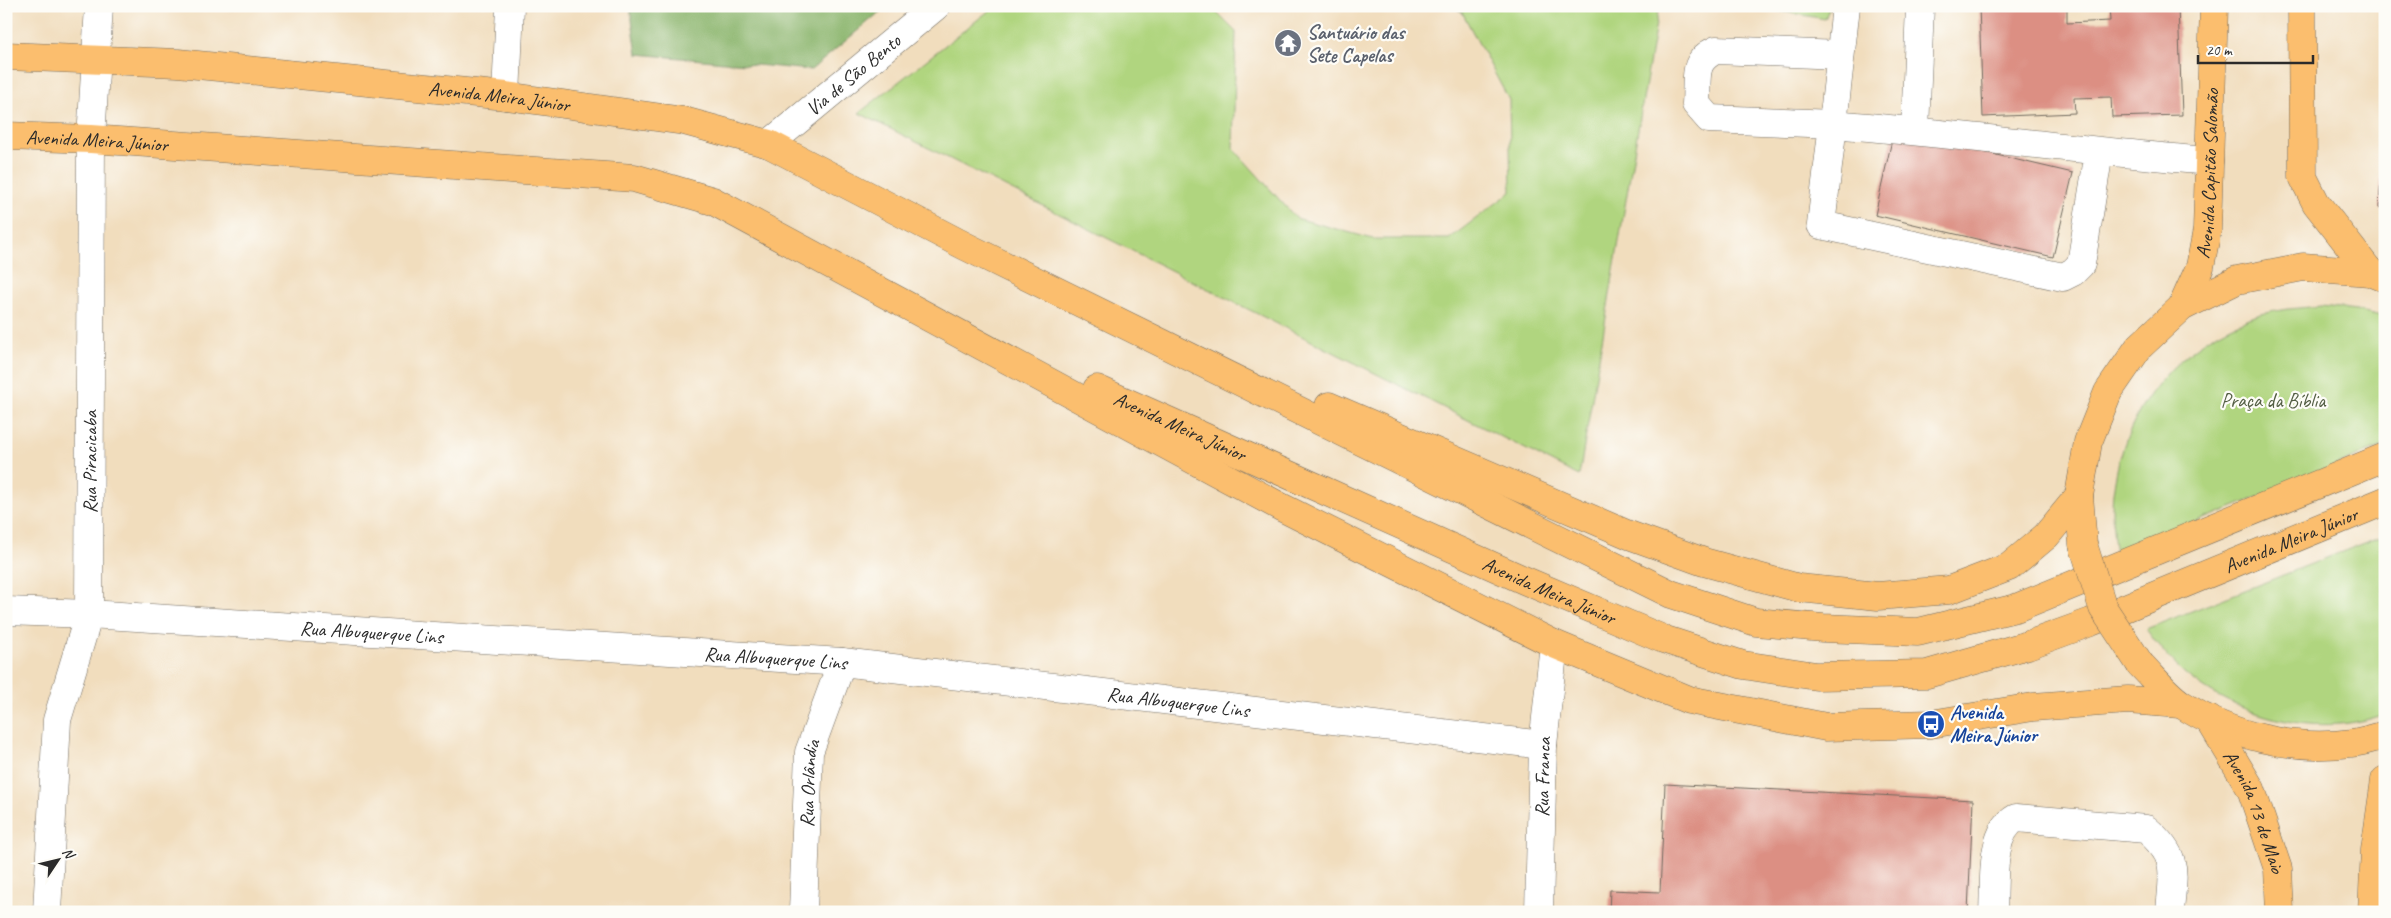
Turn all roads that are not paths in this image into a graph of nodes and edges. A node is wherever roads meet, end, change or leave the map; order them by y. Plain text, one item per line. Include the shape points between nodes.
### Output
1 (99, 6) edge
2 (510, 6) edge
3 (936, 6) edge
4 (1846, 6) edge
5 (1920, 6) edge
6 (2214, 6) edge
7 (2302, 6) edge
8 (6, 56) edge
9 (1840, 56) junction
10 (96, 59) junction
11 (506, 96) junction
12 (1833, 124) junction
13 (1915, 130) junction
14 (6, 136) edge
15 (91, 139) junction
16 (769, 144) junction
17 (2099, 152) junction
18 (2209, 161) junction
19 (965, 246) junction
20 (2377, 275) edge
21 (882, 292) junction
22 (2182, 307) junction
23 (2385, 457) edge
24 (2080, 496) junction
25 (2385, 501) edge
26 (6, 611) edge
27 (89, 614) junction
28 (1554, 644) junction
29 (842, 662) junction
30 (2180, 704) junction
31 (2209, 719) junction
32 (2385, 736) edge
33 (1543, 745) junction
34 (2385, 780) edge
35 (47, 912) edge
36 (803, 912) edge
37 (1539, 912) edge
38 (1993, 912) edge
39 (2170, 912) edge
40 (2280, 912) edge
41 (2372, 912) edge

1 - 10 street, Rua Piracicaba
2 - 11 street
3 - 16 street, Via de São Bento
4 - 9 street
5 - 13 street
6 - 18 main road, Avenida Capitão Salomão
7 - 20 main road via 2303,176 2316,203
8 - 10 main road, Avenida Meira Júnior
9 - 12 street
9 - 12 street via 1716,50 1705,55 1698,64 1696,104 1709,119
10 - 11 main road, Avenida Meira Júnior via 178,63
10 - 15 street, Rua Piracicaba
11 - 16 main road, Avenida Meira Júnior via 684,121
12 - 13 street
12 - 17 street via 1821,225 2062,277 2074,272 2081,264
13 - 17 street
14 - 15 main road, Avenida Meira Júnior
15 - 21 main road, Avenida Meira Júnior via 634,178 713,201
15 - 27 street, Rua Piracicaba
16 - 19 main road, Avenida Meira Júnior
17 - 18 street
18 - 22 main road, Avenida Capitão Salomão via 2207,230 2200,267
19 - 23 main road, Avenida Meira Júnior via 1671,594 1756,622 1918,632 2016,608
19 - 24 main road, Avenida Meira Júnior via 1568,511 1704,562 1799,588 1878,596 1949,590 2009,567 2046,536
20 - 22 main road via 2303,267 2237,280
21 - 25 main road, Avenida Meira Júnior via 1517,577 1663,639 1743,664 1816,676 1927,674 2028,645
21 - 28 main road, Avenida Meira Júnior via 1281,507
22 - 24 main road via 2139,347 2108,392 2088,442
24 - 30 main road, bridge via 2083,544 2103,608 2140,664
26 - 27 street, Rua Albuquerque Lins
27 - 29 street, Rua Albuquerque Lins
27 - 35 street, Rua Piracicaba via 57,720
28 - 30 main road, Avenida Meira Júnior via 1689,700 1826,727 1931,724 2033,707 2128,700
28 - 33 street, Rua Franca
29 - 33 street, Rua Albuquerque Lins
29 - 36 street, Rua Orlândia via 809,752
30 - 31 main road
31 - 32 main road via 2254,737 2302,745 2351,743
31 - 40 main road, Avenida 13 de Maio via 2251,789 2278,869
33 - 37 street, Rua Franca
34 - 41 main road via 2375,850
38 - 39 street via 1998,841 2008,823 2016,818 2146,829 2174,866

